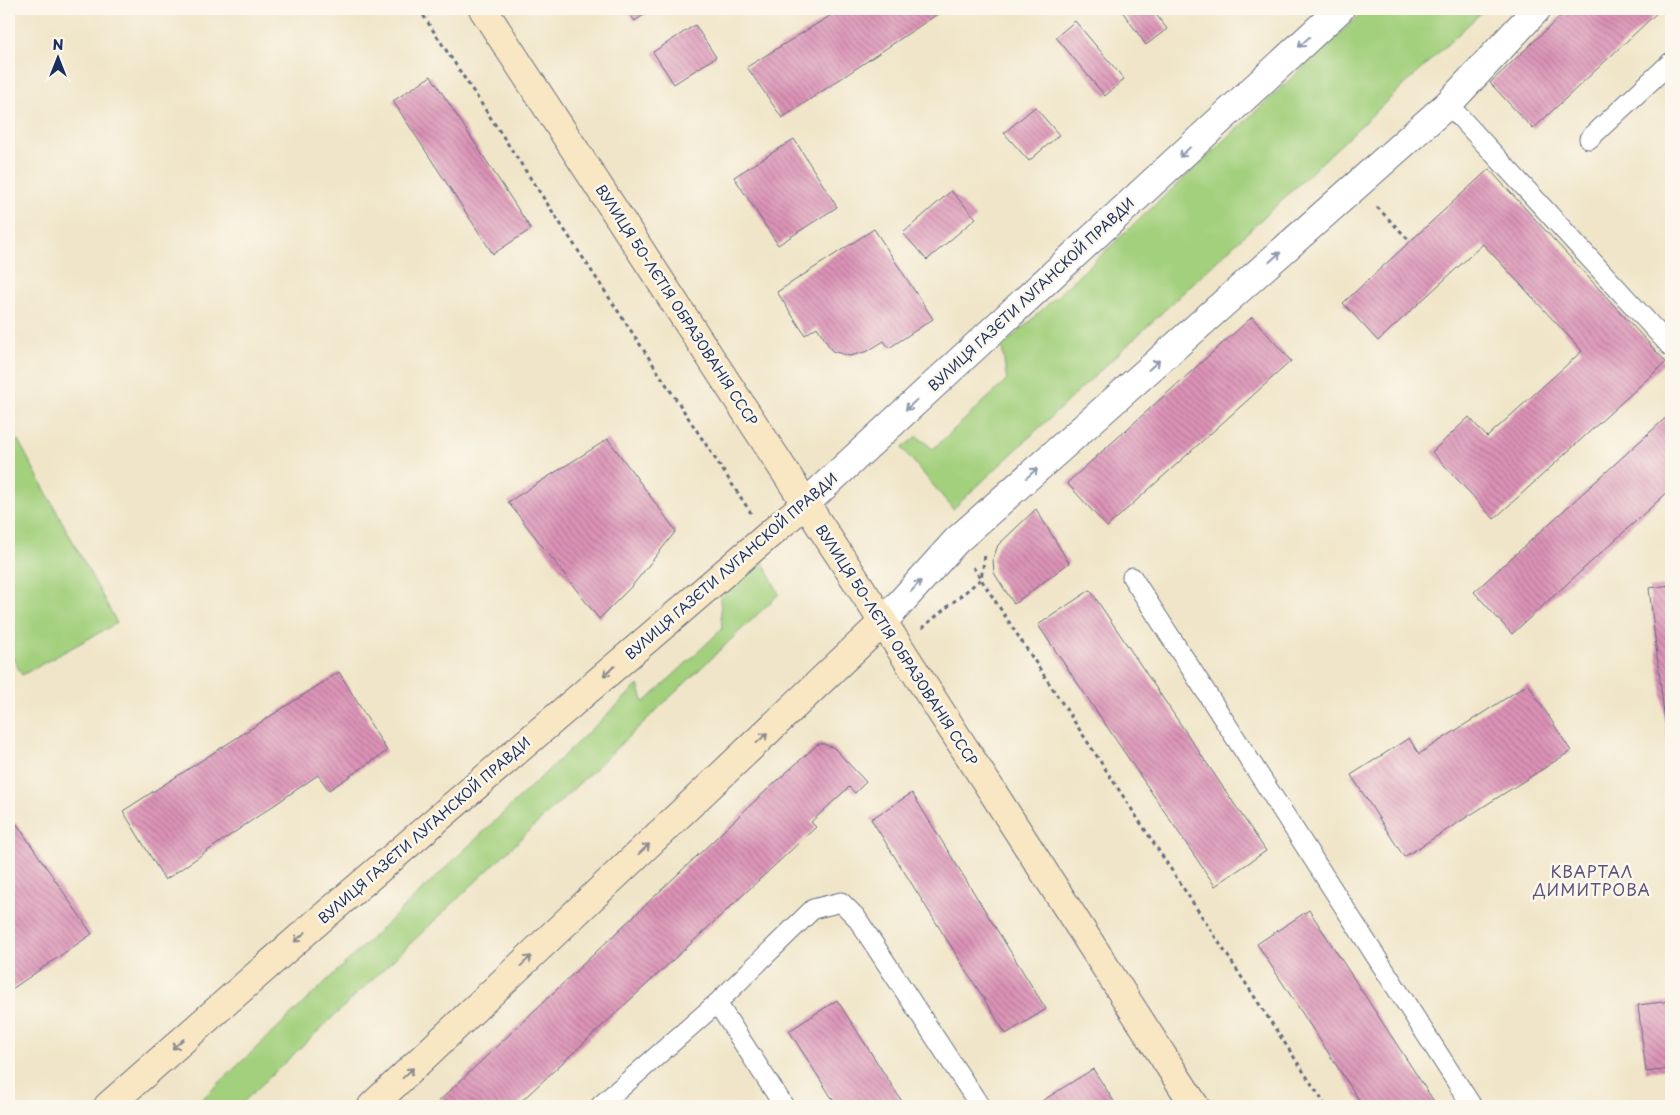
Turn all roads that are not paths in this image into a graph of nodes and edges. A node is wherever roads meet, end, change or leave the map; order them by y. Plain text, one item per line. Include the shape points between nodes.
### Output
1 (483, 9) edge
2 (1340, 9) edge
3 (1537, 9) edge
4 (1671, 62) edge
5 (1448, 104) junction
6 (1589, 139) dead end
7 (1671, 347) edge
8 (806, 503) junction
9 (1132, 576) dead end
10 (883, 622) junction
11 (717, 1003) junction
12 (108, 1106) edge
13 (372, 1106) edge
14 (600, 1106) edge
15 (784, 1106) edge
16 (980, 1106) edge
17 (1195, 1106) edge
18 (1472, 1106) edge

1 - 8 street, ВУЛИЦЯ 50-ЛЄТІЯ ОБРАЗОВАНІЯ СССР
2 -> 8 street, ВУЛИЦЯ ГАЗЄТИ ЛУГАНСКОЙ ПРАВДИ
3 - 5 street
4 - 6 lane
5 - 7 lane
10 -> 5 street via 956,541
8 - 10 street, ВУЛИЦЯ 50-ЛЄТІЯ ОБРАЗОВАНІЯ СССР
8 -> 12 street, ВУЛИЦЯ ГАЗЄТИ ЛУГАНСКОЙ ПРАВДИ
9 - 18 lane
13 -> 10 street
10 - 17 street, ВУЛИЦЯ 50-ЛЄТІЯ ОБРАЗОВАНІЯ СССР
11 - 14 lane
11 - 15 lane
11 - 16 lane via 812,909 841,902 856,917

